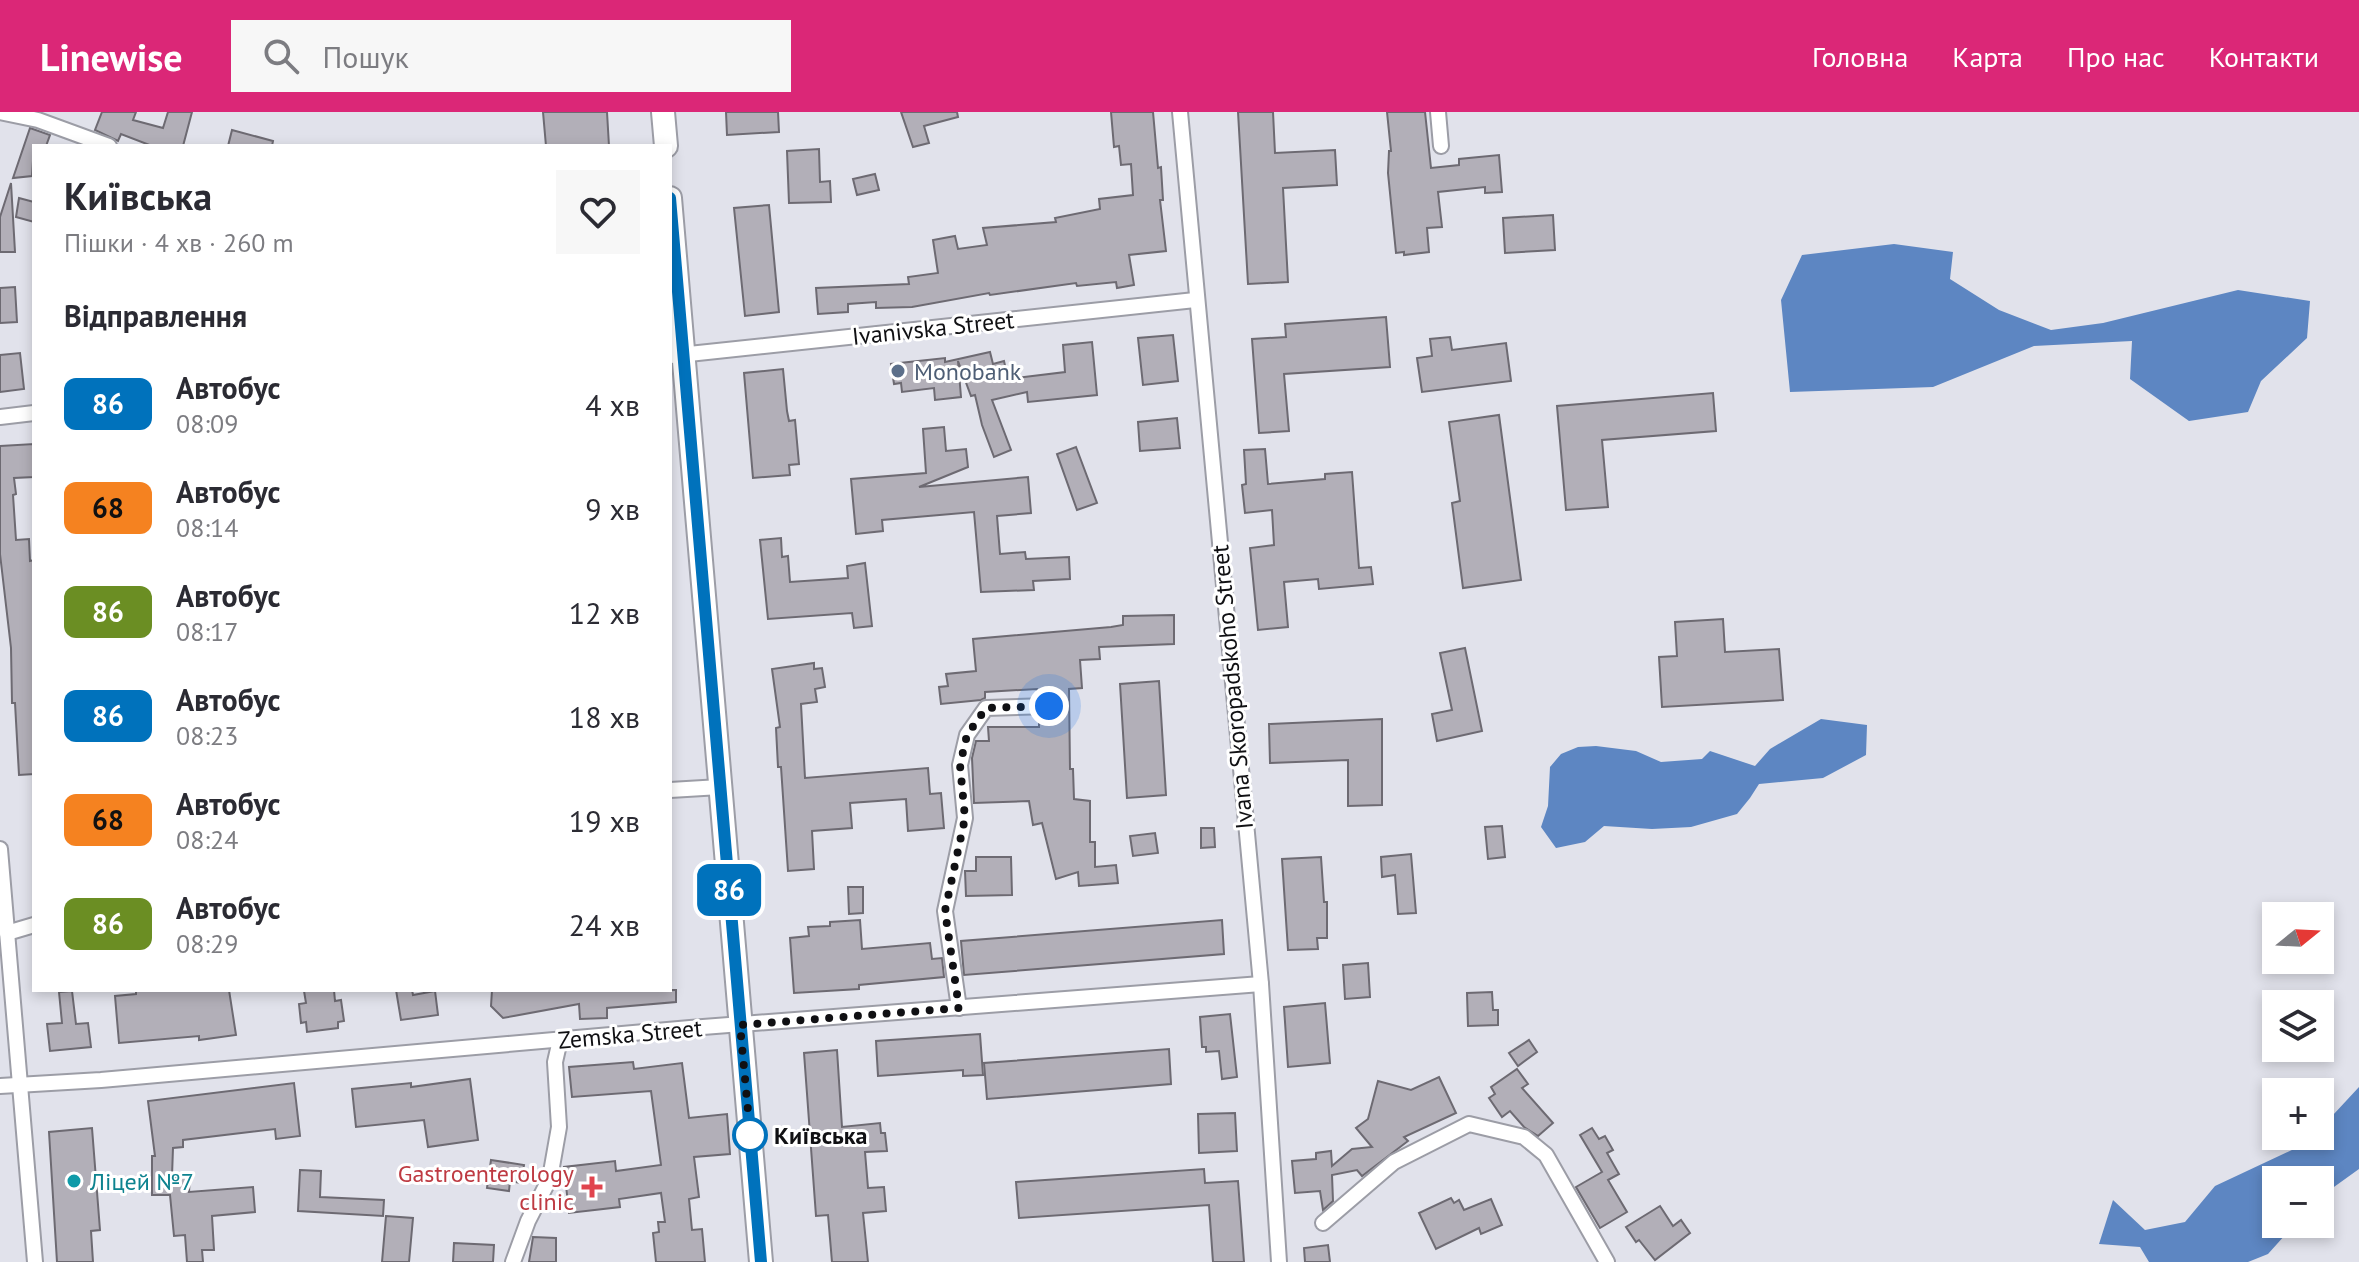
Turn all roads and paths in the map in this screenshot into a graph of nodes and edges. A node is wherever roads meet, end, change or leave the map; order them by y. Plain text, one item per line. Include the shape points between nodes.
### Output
1 (0, 112) edge
2 (663, 112) edge
3 (1180, 112) edge
4 (1438, 112) edge
5 (104, 144) edge
6 (666, 144) edge
7 (1441, 146) dead end
8 (672, 243) edge
9 (1195, 300) junction
10 (677, 355) edge
11 (32, 413) edge
12 (0, 417) edge
13 (1049, 706) dead end
14 (720, 787) junction
15 (672, 790) edge
16 (0, 849) edge
17 (32, 926) edge
18 (7, 933) junction
19 (1261, 984) junction
20 (959, 1008) junction
21 (740, 1025) junction
22 (560, 1040) junction
23 (20, 1085) junction
24 (0, 1086) edge
25 (1323, 1223) dead end
26 (35, 1262) edge
27 (513, 1262) edge
28 (761, 1262) edge
29 (1279, 1262) edge
30 (1607, 1262) edge

1 - 5 street
2 - 6 main road
3 - 9 street, Ivana Skoropadskoho Street
4 - 7 street
8 - 10 main road
9 - 10 street, Ivanivska Street
9 - 19 street, Ivana Skoropadskoho Street
10 - 14 main road
11 - 12 street
13 - 20 street via 986,708 967,735 960,765 965,818 945,911
14 - 15 street
14 - 21 main road
16 - 18 street
17 - 18 street
18 - 23 street
19 - 20 street, Zemska Street
19 - 29 street, Ivana Skoropadskoho Street
20 - 21 street, Zemska Street
21 - 22 street, Zemska Street
21 - 28 main road
22 - 23 street, Zemska Street
22 - 27 street via 555,1062 559,1127 550,1178
23 - 24 street, Zemska Street
23 - 26 street
25 - 30 street via 1394,1162 1469,1124 1524,1137 1546,1155

